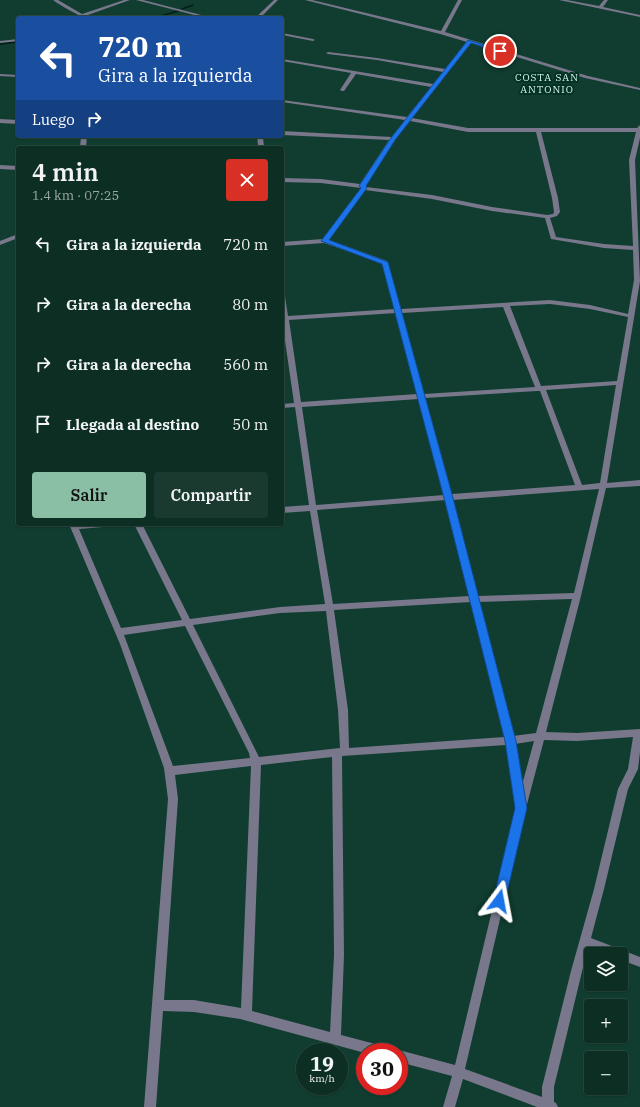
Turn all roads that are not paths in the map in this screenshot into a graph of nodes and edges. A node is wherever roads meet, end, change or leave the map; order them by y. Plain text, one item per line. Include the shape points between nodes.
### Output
1 (55, 0) edge
2 (128, 0) edge
3 (138, 0) edge
4 (276, 0) edge
5 (307, 0) edge
6 (460, 0) edge
7 (561, 0) edge
8 (606, 0) edge
9 (600, 8) junction
10 (82, 16) edge
11 (87, 16) edge
12 (203, 16) edge
13 (259, 16) edge
14 (640, 16) edge
15 (442, 33) junction
16 (284, 34) edge
17 (16, 40) edge
18 (313, 40) dead end
19 (470, 41) junction
20 (1, 42) edge
21 (328, 52) dead end
22 (284, 60) edge
23 (446, 71) junction
24 (354, 72) junction
25 (0, 75) edge
26 (16, 76) edge
27 (435, 86) junction
28 (640, 89) edge
29 (342, 90) dead end
30 (284, 101) edge
31 (408, 119) junction
32 (0, 121) edge
33 (16, 122) edge
34 (639, 129) edge
35 (538, 131) junction
36 (284, 133) edge
37 (393, 139) junction
38 (0, 167) edge
39 (16, 168) edge
40 (284, 180) edge
41 (363, 187) junction
42 (547, 217) junction
43 (16, 237) edge
44 (325, 241) junction
45 (0, 242) edge
46 (284, 244) edge
47 (636, 248) junction
48 (506, 305) junction
49 (398, 310) junction
50 (630, 316) junction
51 (284, 318) edge
52 (619, 383) junction
53 (541, 388) junction
54 (422, 397) junction
55 (298, 405) junction
56 (284, 406) edge
57 (640, 483) edge
58 (603, 486) junction
59 (580, 488) junction
60 (449, 498) junction
61 (313, 507) junction
62 (284, 510) edge
63 (73, 526) edge
64 (139, 526) edge
65 (577, 596) junction
66 (475, 599) junction
67 (329, 608) junction
68 (188, 623) junction
69 (118, 632) junction
70 (639, 733) edge
71 (540, 736) junction
72 (510, 741) junction
73 (341, 753) junction
74 (256, 762) junction
75 (170, 771) junction
76 (521, 808) junction
77 (585, 941) junction
78 (600, 947) edge
79 (628, 958) edge
80 (640, 962) edge
81 (158, 1005) junction
82 (246, 1015) junction
83 (335, 1039) junction
84 (356, 1045) edge
85 (408, 1058) edge
86 (459, 1072) junction
87 (550, 1106) edge
88 (150, 1107) edge
89 (449, 1107) edge

1 - 10 street
2 - 11 street
3 - 12 street
4 - 13 street
5 - 15 street
6 - 15 street
7 - 9 street
8 - 9 street
9 - 14 street
15 - 19 street
16 - 18 street
17 - 20 street
19 - 23 street
19 - 28 street via 587,77
21 - 23 street
22 - 24 street
23 - 27 street
24 - 27 street
24 - 29 street
25 - 26 street
27 - 31 street
30 - 31 street
31 - 35 street via 468,130
31 - 37 street
32 - 33 street
34 - 35 street
34 - 47 street via 632,160
35 - 42 street via 557,212
36 - 37 street
37 - 41 street
38 - 39 street
40 - 41 street via 321,181
41 - 42 street
41 - 44 street
42 - 47 street via 553,238
43 - 45 street
44 - 46 street
44 - 49 street via 385,262
47 - 50 street via 637,280
48 - 49 street
48 - 50 street via 550,302 573,304
48 - 53 street
49 - 51 street
49 - 54 street
50 - 52 street
51 - 55 street
52 - 53 street
52 - 58 street
53 - 54 street
53 - 59 street
54 - 55 street
54 - 60 street
55 - 56 street
55 - 61 street
57 - 58 street
58 - 59 street
58 - 65 street
59 - 60 street
60 - 61 street
60 - 66 street
61 - 62 street
61 - 67 street
63 - 69 street
64 - 68 street
65 - 66 street
65 - 71 street
66 - 67 street
66 - 72 street
67 - 68 street via 280,610
67 - 73 street via 342,702
68 - 69 street
68 - 74 street
69 - 75 street
70 - 71 street via 577,737
70 - 77 street via 633,768 623,789
71 - 72 street
71 - 76 street
72 - 73 street
72 - 76 street
73 - 74 street
73 - 83 street via 339,955
74 - 75 street
74 - 82 street
75 - 81 street via 172,799
76 - 86 street
77 - 78 street
77 - 87 street via 548,1087
79 - 80 street
81 - 82 street via 194,1006
81 - 88 street
82 - 83 street
83 - 84 street
85 - 86 street
86 - 87 street
86 - 89 street

